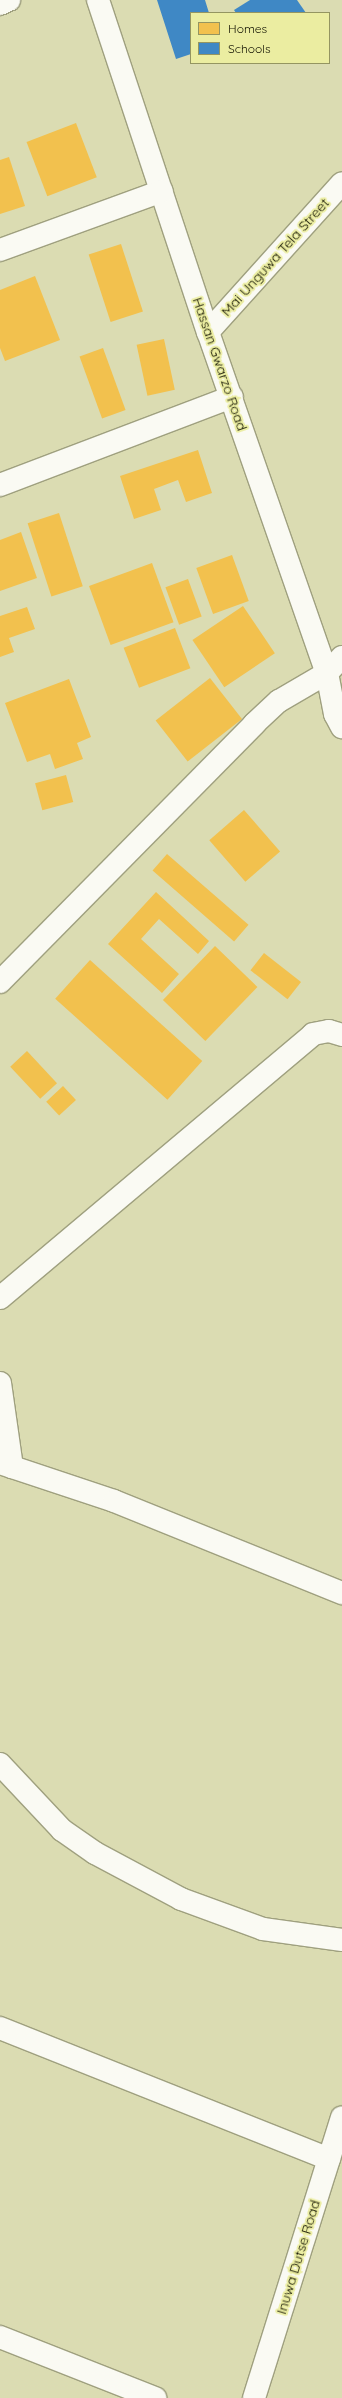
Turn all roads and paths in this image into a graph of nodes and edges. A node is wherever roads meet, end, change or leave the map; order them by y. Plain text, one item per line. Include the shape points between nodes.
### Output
1 (9, 0) edge
2 (98, 0) edge
3 (0, 4) edge
4 (342, 183) edge
5 (162, 191) junction
6 (0, 250) edge
7 (208, 332) junction
8 (232, 397) junction
9 (0, 485) edge
10 (342, 657) edge
11 (327, 673) junction
12 (342, 727) edge
13 (0, 982) edge
14 (342, 1035) edge
15 (0, 1298) edge
16 (0, 1383) edge
17 (6, 1465) edge
18 (342, 1593) edge
19 (0, 1764) edge
20 (342, 1940) edge
21 (0, 2028) edge
22 (342, 2117) edge
23 (329, 2159) junction
24 (0, 2337) edge
25 (155, 2398) edge
26 (254, 2398) edge

1 - 3 street
2 - 5 street, Hassan Gwarzo Road
4 - 7 street, Mai Unguwa Tela Street
5 - 6 street
5 - 7 street, Hassan Gwarzo Road
7 - 8 street, Hassan Gwarzo Road
8 - 9 street
8 - 11 street, Hassan Gwarzo Road
10 - 11 street
11 - 12 street, Hassan Gwarzo Road via 336,714
11 - 13 street via 279,701 254,724
14 - 15 street via 329,1030 313,1034
16 - 17 street
17 - 18 street via 114,1501
19 - 20 street via 62,1830 95,1853 181,1899 263,1929
21 - 23 street
22 - 23 street, Inuwa Dutse Road
23 - 26 street, Inuwa Dutse Road
24 - 25 street

